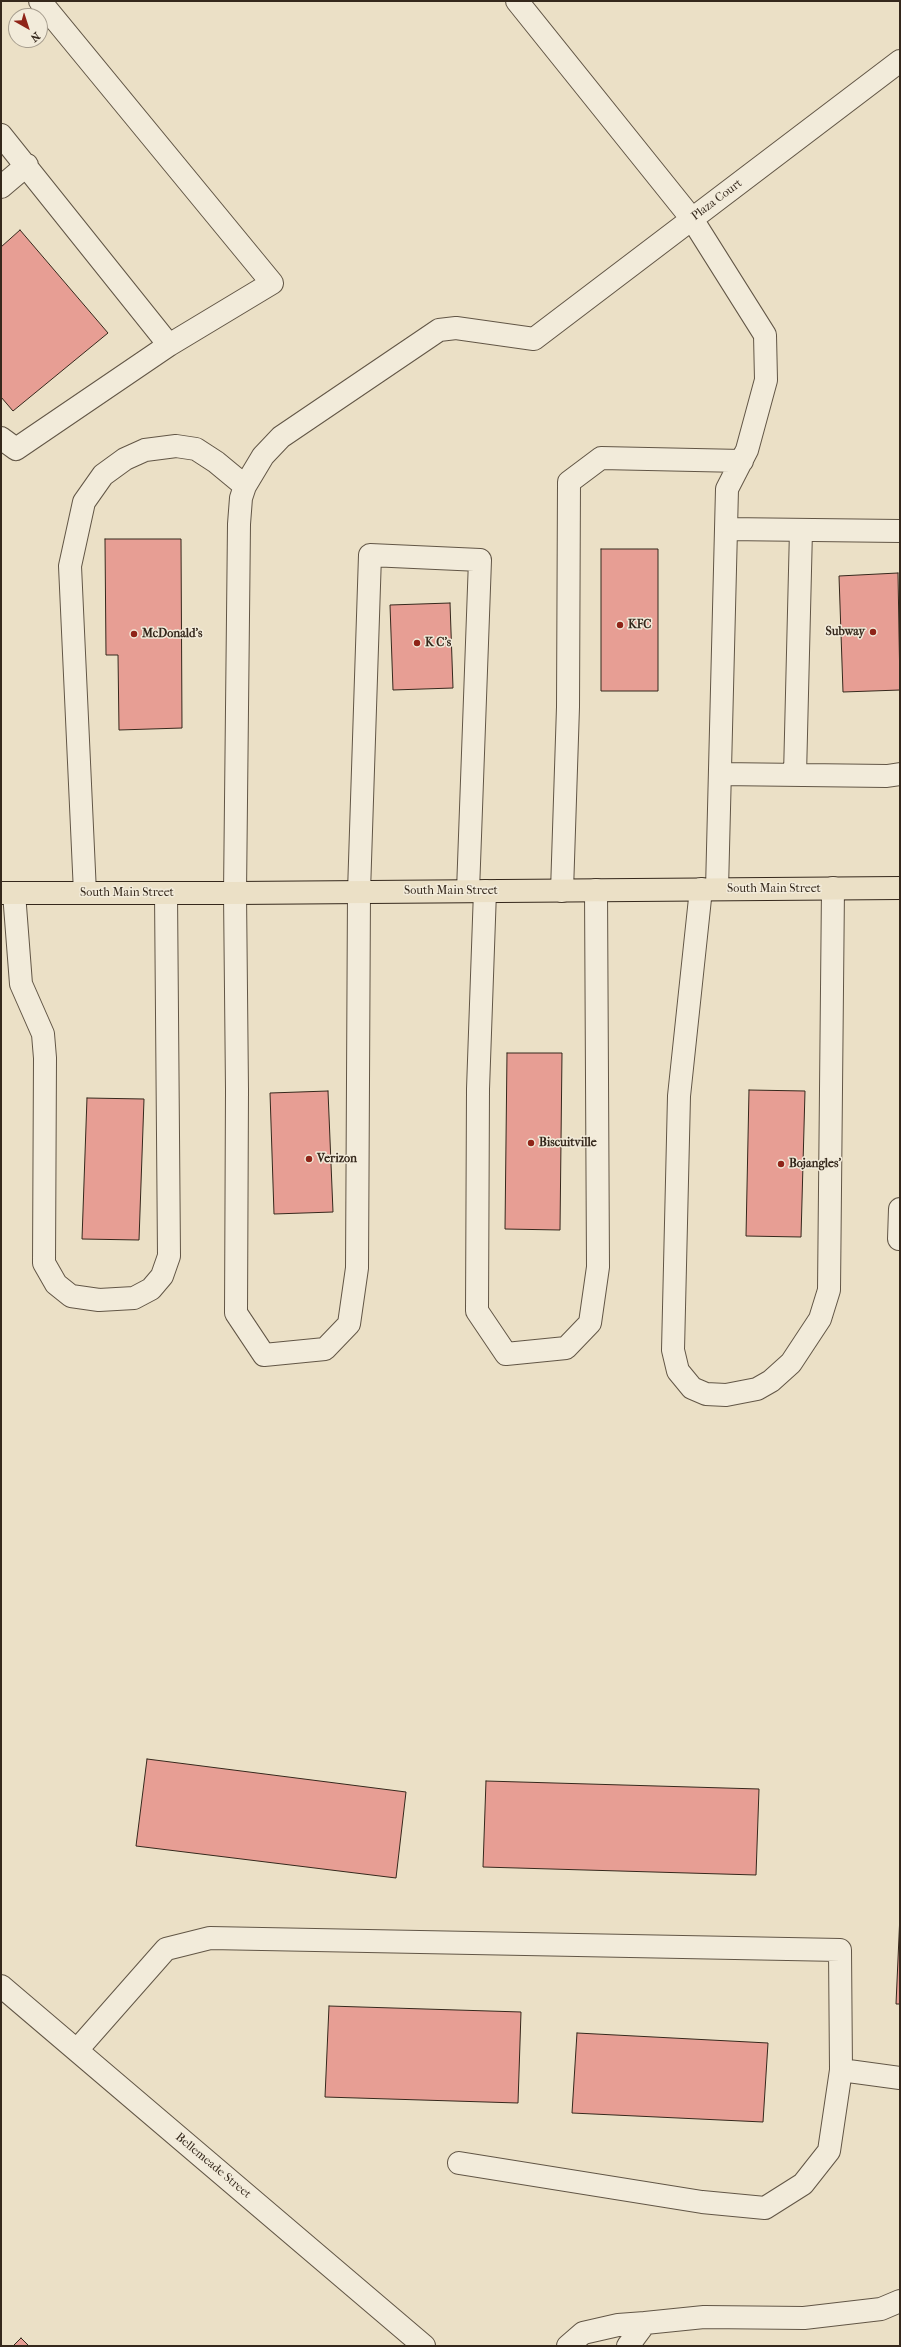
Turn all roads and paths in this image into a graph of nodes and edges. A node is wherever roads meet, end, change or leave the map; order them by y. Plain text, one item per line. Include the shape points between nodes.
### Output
1 (40, 1) edge
2 (517, 1) edge
3 (900, 61) edge
4 (1, 135) edge
5 (27, 165) junction
6 (1, 187) edge
7 (692, 219) junction
8 (169, 345) junction
9 (1, 438) edge
10 (742, 461) junction
11 (245, 486) junction
12 (726, 528) junction
13 (801, 530) junction
14 (900, 531) edge
15 (720, 774) junction
16 (900, 774) edge
17 (795, 775) junction
18 (833, 888) junction
19 (900, 888) edge
20 (709, 889) junction
21 (596, 890) junction
22 (477, 891) junction
23 (562, 891) junction
24 (360, 892) junction
25 (8, 893) edge
26 (85, 893) junction
27 (166, 893) junction
28 (235, 893) junction
29 (900, 1209) edge
30 (899, 1239) dead end
31 (1, 1986) edge
32 (77, 2050) junction
33 (841, 2070) junction
34 (900, 2078) edge
35 (459, 2163) dead end
36 (900, 2301) edge
37 (646, 2323) junction
38 (424, 2346) edge
39 (568, 2346) edge
40 (628, 2346) edge

1 - 8 street via 272,283
2 - 7 street
3 - 7 street, Plaza Court
4 - 5 street
5 - 6 street
5 - 8 street
7 - 10 street via 765,335 766,380
7 - 11 street, Plaza Court via 534,339 456,328 438,330 281,437 263,456
8 - 9 street via 16,449
10 - 12 street via 727,489
10 - 23 street via 601,458 569,482 568,707
11 - 26 street via 196,449 176,446 145,450 125,459 103,475 84,502 70,566
11 - 28 street via 241,498 239,524
12 - 13 street
12 - 15 street
13 - 14 street
13 - 17 street
15 - 17 street
15 - 20 street
16 - 17 street
18 - 19 main road, South Main Street
18 - 20 main road, South Main Street
18 - 20 street via 829,1290 820,1319 791,1363 771,1381 757,1389 726,1395 706,1394 692,1388 678,1371 673,1350 679,1096
20 - 21 main road, South Main Street
21 - 22 street via 598,1267 590,1323 566,1348 506,1354 477,1311
21 - 23 main road, South Main Street
22 - 23 main road, South Main Street
22 - 24 main road, South Main Street
22 - 24 street via 480,560 370,555
24 - 28 main road, South Main Street
24 - 28 street via 357,1268 349,1324 325,1349 264,1355 236,1312
25 - 26 main road, South Main Street
25 - 27 street via 21,984 43,1034 44,1263 56,1284 71,1296 99,1300 134,1298 151,1289 162,1276 169,1256
26 - 27 main road, South Main Street
27 - 28 main road, South Main Street
29 - 30 street
31 - 32 street, Bellemeade Street
32 - 33 street via 166,1949 210,1938 840,1950
32 - 38 street, Bellemeade Street
33 - 34 street
33 - 35 street via 829,2151 803,2184 765,2208 702,2202
36 - 37 street via 881,2309 804,2318 704,2318
37 - 39 street via 618,2325 583,2333
37 - 40 street

